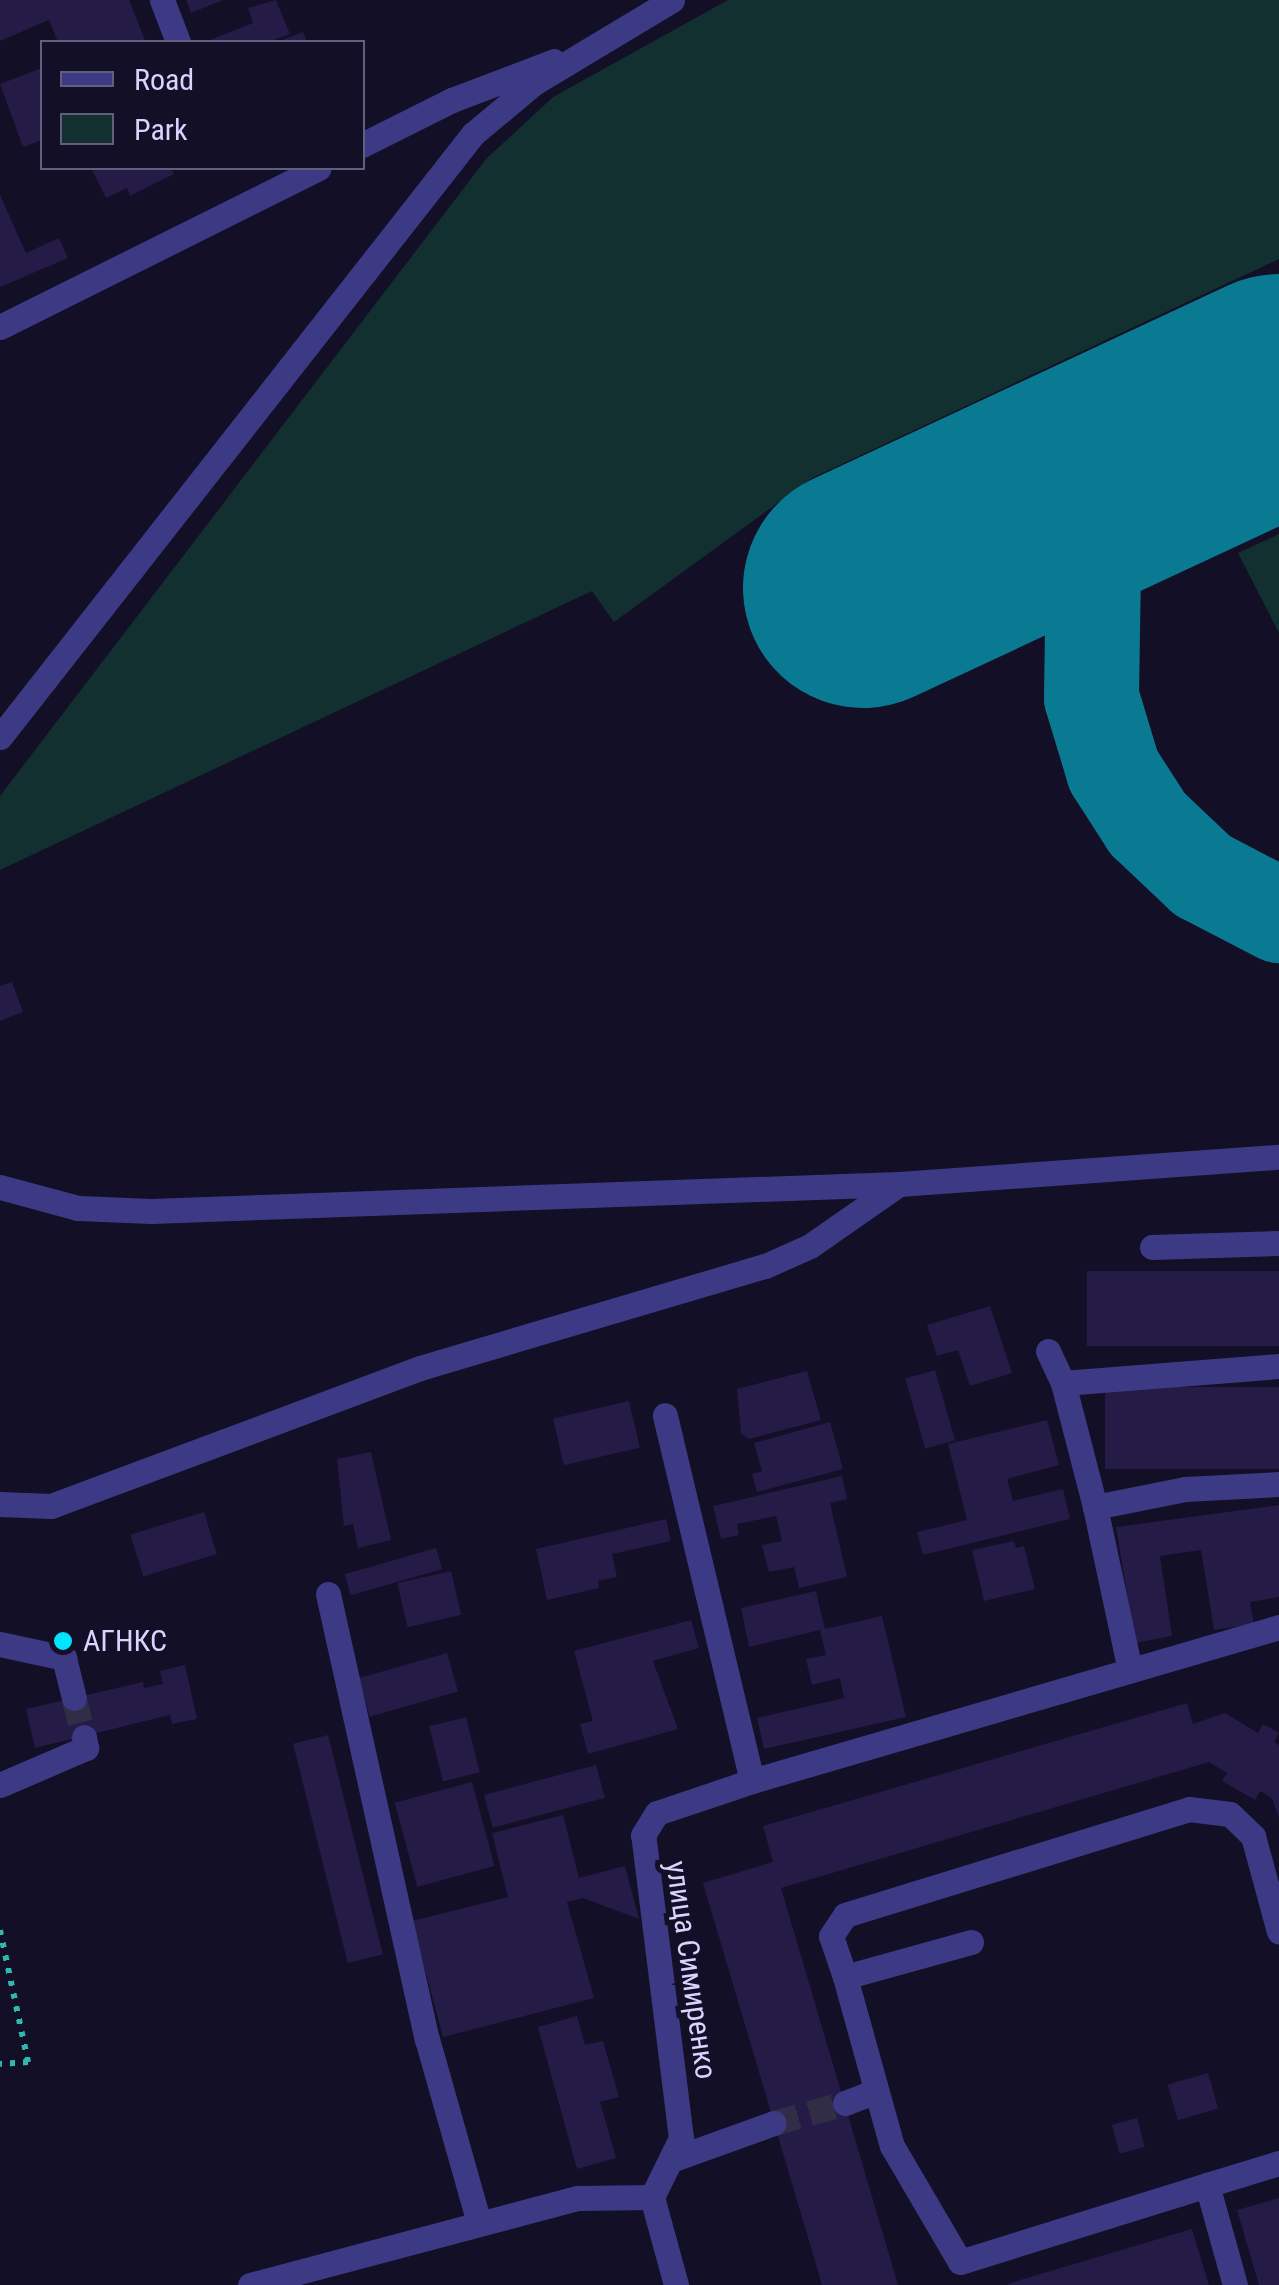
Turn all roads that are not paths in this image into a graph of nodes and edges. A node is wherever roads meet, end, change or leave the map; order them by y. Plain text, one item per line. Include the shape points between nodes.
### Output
1 (162, 0) edge
2 (672, 0) edge
3 (177, 40) edge
4 (570, 60) junction
5 (365, 145) edge
6 (315, 170) edge
7 (0, 327) edge
8 (0, 736) edge
9 (1279, 1158) edge
10 (899, 1184) junction
11 (0, 1187) edge
12 (1279, 1242) edge
13 (1152, 1247) dead end
14 (1048, 1351) dead end
15 (1279, 1366) edge
16 (1063, 1383) junction
17 (664, 1415) dead end
18 (1279, 1484) edge
19 (0, 1504) edge
20 (1095, 1506) junction
21 (328, 1594) dead end
22 (1279, 1627) edge
23 (0, 1644) edge
24 (1130, 1670) junction
25 (74, 1698) tunnel mouth
26 (84, 1738) dead end
27 (752, 1781) junction
28 (0, 1785) edge
29 (1279, 1932) edge
30 (971, 1942) dead end
31 (845, 1977) junction
32 (874, 2092) junction
33 (844, 2102) tunnel mouth
34 (774, 2123) tunnel mouth
35 (671, 2160) junction
36 (1279, 2163) edge
37 (1207, 2185) junction
38 (652, 2198) junction
39 (479, 2223) junction
40 (250, 2285) edge
41 (676, 2285) edge
42 (1235, 2285) edge

1 - 3 street
2 - 4 street
4 - 5 street via 517,72
4 - 8 street via 473,134
6 - 7 street
9 - 10 street
10 - 11 street via 151,1211 78,1208
10 - 19 street via 810,1246 765,1266 420,1368 51,1506
12 - 13 street
14 - 16 street
15 - 16 street
16 - 20 street
17 - 27 street
18 - 20 street via 1185,1489
20 - 24 street
21 - 39 street via 426,2039
22 - 24 street, улица Симиренко
23 - 25 street via 64,1658
24 - 27 street, улица Симиренко
26 - 28 street via 86,1748
27 - 35 street, улица Симиренко via 657,1813 642,1835 681,2138
29 - 31 street via 1253,1836 1230,1814 1189,1809 845,1915 832,1936
30 - 31 street
31 - 32 street
32 - 33 street
32 - 37 street via 892,2146 960,2262
34 - 35 street
35 - 38 street, улица Симиренко
36 - 37 street
37 - 42 street
38 - 39 street via 578,2198
38 - 41 street
39 - 40 street

